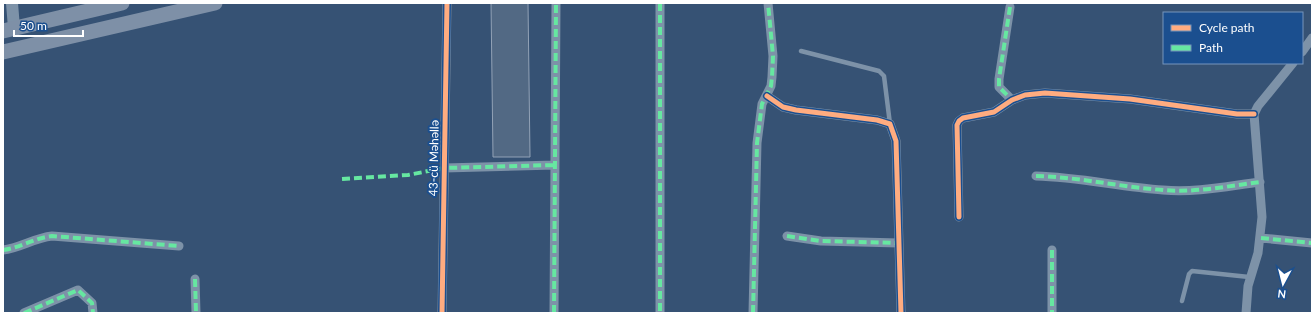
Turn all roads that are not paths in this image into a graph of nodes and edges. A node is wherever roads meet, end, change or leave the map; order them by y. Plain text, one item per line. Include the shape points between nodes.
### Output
1 (12, 3) edge
2 (122, 3) edge
3 (215, 3) edge
4 (447, 3) edge
5 (556, 3) edge
6 (660, 3) edge
7 (768, 3) edge
8 (1010, 7) dead end
9 (8, 29) edge
10 (1312, 38) edge
11 (801, 51) dead end
12 (1303, 51) edge
13 (3, 52) edge
14 (1292, 64) edge
15 (767, 96) junction
16 (1012, 100) junction
17 (1254, 114) junction
18 (890, 124) junction
19 (555, 165) junction
20 (444, 168) junction
21 (1036, 176) dead end
22 (1260, 182) junction
23 (959, 217) dead end
24 (787, 236) dead end
25 (1261, 238) junction
26 (899, 243) junction
27 (1312, 243) edge
28 (179, 246) dead end
29 (3, 250) edge
30 (1052, 250) dead end
31 (1249, 277) junction
32 (195, 279) dead end
33 (1182, 301) dead end
34 (24, 313) edge
35 (94, 313) edge
36 (196, 313) edge
37 (442, 313) edge
38 (554, 313) edge
39 (660, 313) edge
40 (753, 313) edge
41 (901, 313) edge
42 (1052, 313) edge
43 (1246, 313) edge

1 - 9 street
2 - 9 highway
3 - 13 highway
4 - 20 street, 43-cü Məhəllə
5 - 19 street
6 - 39 street
7 - 15 street via 773,56 772,77
8 - 16 street via 999,87
10 - 12 street
11 - 18 lane via 878,71 884,76
14 - 17 street
15 - 18 street via 783,107 878,120
15 - 40 street via 762,104 757,142
16 - 17 street via 1025,95 1045,93 1130,98 1237,114
16 - 23 street via 994,112 963,118 957,125
17 - 22 street
18 - 26 street via 896,141
19 - 20 street
19 - 38 street
20 - 37 street, 43-cü Məhəllə
21 - 22 street via 1060,176 1182,191
22 - 25 street
24 - 26 street via 822,241
25 - 27 street
25 - 31 street
26 - 41 street
28 - 29 street via 52,236 37,238 12,249
30 - 42 street
31 - 33 lane via 1192,271
31 - 43 street
32 - 36 street
34 - 35 street via 78,290 92,303

